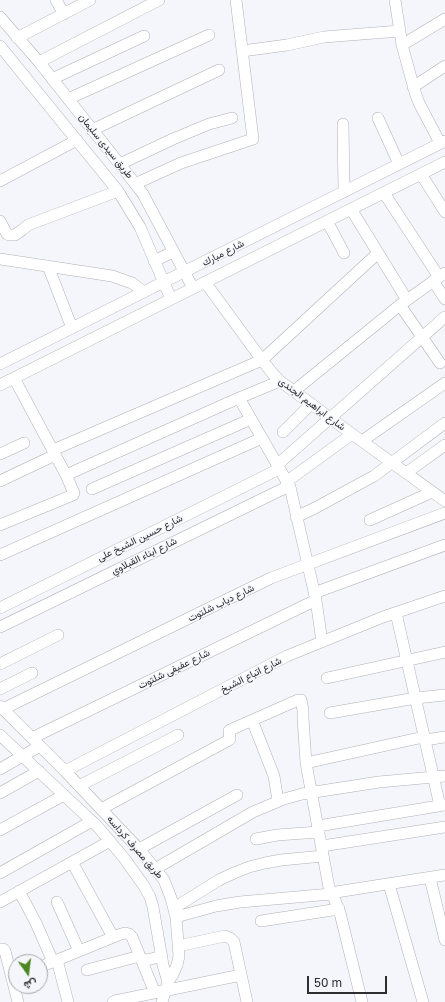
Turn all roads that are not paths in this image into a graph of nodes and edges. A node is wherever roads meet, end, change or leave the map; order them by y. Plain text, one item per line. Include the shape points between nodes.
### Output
1 (56, 0) edge
2 (90, 0) edge
3 (159, 0) edge
4 (236, 0) edge
5 (394, 0) edge
6 (64, 14) junction
7 (0, 17) edge
8 (445, 19) edge
9 (400, 31) junction
10 (209, 35) dead end
11 (144, 36) dead end
12 (17, 38) junction
13 (402, 45) junction
14 (0, 46) edge
15 (242, 51) junction
16 (38, 62) junction
17 (445, 66) edge
18 (219, 70) dead end
19 (52, 79) junction
20 (413, 87) junction
21 (68, 99) junction
22 (232, 118) dead end
23 (378, 118) dead end
24 (343, 124) dead end
25 (92, 130) junction
26 (77, 140) junction
27 (443, 142) edge
28 (445, 162) edge
29 (120, 164) junction
30 (399, 164) junction
31 (421, 174) junction
32 (0, 180) edge
33 (135, 184) junction
34 (118, 191) junction
35 (344, 192) junction
36 (384, 193) junction
37 (351, 209) junction
38 (445, 212) edge
39 (0, 221) edge
40 (327, 221) junction
41 (173, 252) junction
42 (344, 252) dead end
43 (378, 253) junction
44 (0, 259) edge
45 (154, 261) junction
46 (48, 266) junction
47 (184, 272) junction
48 (439, 277) edge
49 (164, 282) junction
50 (205, 282) junction
51 (193, 288) junction
52 (144, 292) junction
53 (171, 299) junction
54 (445, 299) edge
55 (403, 302) junction
56 (444, 319) edge
57 (72, 328) junction
58 (422, 337) junction
59 (2, 359) edge
60 (262, 360) junction
61 (440, 363) dead end
62 (14, 378) junction
63 (280, 381) junction
64 (445, 383) edge
65 (0, 385) edge
66 (294, 391) junction
67 (239, 398) junction
68 (311, 404) junction
69 (330, 418) junction
70 (251, 419) junction
71 (445, 423) edge
72 (282, 432) dead end
73 (352, 434) junction
74 (262, 438) junction
75 (362, 441) junction
76 (24, 444) dead end
77 (445, 445) edge
78 (54, 453) junction
79 (0, 454) edge
80 (392, 463) junction
81 (278, 467) junction
82 (406, 473) junction
83 (66, 475) junction
84 (0, 481) edge
85 (288, 484) junction
86 (92, 489) dead end
87 (432, 492) junction
88 (445, 501) edge
89 (445, 513) edge
90 (296, 517) junction
91 (370, 520) dead end
92 (0, 525) edge
93 (445, 545) edge
94 (0, 555) edge
95 (308, 564) junction
96 (315, 596) junction
97 (445, 596) edge
98 (0, 608) edge
99 (396, 613) junction
100 (0, 627) edge
101 (58, 635) dead end
102 (322, 642) junction
103 (445, 652) edge
104 (407, 661) junction
105 (0, 664) edge
106 (32, 673) dead end
107 (327, 678) dead end
108 (0, 689) edge
109 (445, 695) edge
110 (416, 698) junction
111 (2, 708) edge
112 (330, 714) dead end
113 (252, 720) junction
114 (0, 734) edge
115 (178, 735) dead end
116 (445, 736) edge
117 (425, 740) junction
118 (36, 742) junction
119 (22, 756) junction
120 (306, 763) junction
121 (0, 769) edge
122 (39, 771) junction
123 (65, 771) junction
124 (439, 777) edge
125 (79, 786) junction
126 (0, 793) edge
127 (311, 793) junction
128 (64, 795) junction
129 (237, 795) dead end
130 (278, 802) junction
131 (443, 806) edge
132 (101, 809) junction
133 (92, 821) junction
134 (445, 827) edge
135 (319, 829) junction
136 (0, 830) edge
137 (256, 839) dead end
138 (110, 841) junction
139 (139, 849) junction
140 (323, 851) junction
141 (72, 862) junction
142 (155, 869) junction
143 (0, 873) edge
144 (445, 875) edge
145 (430, 878) junction
146 (389, 884) junction
147 (19, 891) junction
148 (331, 893) junction
149 (0, 902) edge
150 (57, 902) dead end
151 (339, 909) junction
152 (175, 912) junction
153 (261, 921) dead end
154 (113, 937) junction
155 (445, 940) edge
156 (178, 946) junction
157 (3, 950) edge
158 (79, 951) junction
159 (162, 956) junction
160 (141, 959) junction
161 (55, 961) junction
162 (8, 963) edge
163 (48, 964) edge
164 (87, 970) dead end
165 (241, 975) junction
166 (163, 992) edge
167 (68, 1002) edge
168 (113, 1002) edge
169 (247, 1002) edge
170 (362, 1002) edge
171 (423, 1002) edge

1 - 6 street
2 - 6 street
3 - 16 street
4 - 15 street
5 - 9 street
6 - 12 street
7 - 12 street, طريق سيدى سليمان
8 - 13 street
9 - 13 street
9 - 15 street via 324,37
10 - 21 street
11 - 19 street
12 - 16 street, طريق سيدى سليمان
13 - 20 street
14 - 26 street, طريق سيدى سليمان
15 - 33 street via 253,139 181,163
16 - 19 street, طريق سيدى سليمان
17 - 20 street
18 - 25 street
19 - 21 street, طريق سيدى سليمان
20 - 27 street via 419,103
21 - 25 street, طريق سيدى سليمان
22 - 29 street via 209,124
23 - 30 street
24 - 35 street
25 - 29 street, طريق سيدى سليمان
26 - 32 street
26 - 34 street, طريق سيدى سليمان
27 - 30 street, شارع مبارك
28 - 31 street, شارع مبارك
29 - 33 street, طريق سيدى سليمان
30 - 35 street, شارع مبارك
31 - 36 street, شارع مبارك
31 - 38 street
33 - 41 street, طريق سيدى سليمان via 143,194
34 - 39 street via 28,225 15,235 7,234
34 - 45 street, طريق سيدى سليمان via 140,227
35 - 47 street, شارع مبارك
36 - 37 street, شارع مبارك
36 - 48 street
37 - 40 street, شارع مبارك
37 - 43 street
40 - 42 street
40 - 50 street, شارع مبارك
41 - 45 street
41 - 47 street, طريق سيدى سليمان
43 - 55 street
43 - 60 street
44 - 46 street
45 - 49 street, طريق سيدى سليمان
46 - 52 street via 116,277 132,283
46 - 57 street
47 - 49 street, شارع مبارك
47 - 51 street, طريق سيدى سليمان
48 - 54 street
48 - 55 street
49 - 52 street, شارع مبارك
49 - 53 street, طريق سيدى سليمان
50 - 51 street, شارع مبارك
50 - 60 street, شارع ابراهيم الجندى
51 - 53 street, شارع مبارك
52 - 57 street, شارع مبارك
53 - 62 street, شارع مبارك
55 - 58 street
55 - 66 street
56 - 58 street, شارع حسين الشيخ على
57 - 59 street, شارع مبارك
58 - 61 street
58 - 69 street, شارع حسين الشيخ على
60 - 63 street, شارع ابراهيم الجندى
60 - 78 street
62 - 65 street, شارع مبارك
62 - 78 street
63 - 66 street, شارع ابراهيم الجندى
63 - 67 street
64 - 75 street
66 - 68 street, شارع ابراهيم الجندى
67 - 70 street
67 - 83 street
68 - 69 street, شارع ابراهيم الجندى
68 - 72 street
69 - 73 street, شارع ابراهيم الجندى
69 - 81 street, شارع حسين الشيخ على
70 - 74 street
70 - 86 street
71 - 80 street
73 - 75 street, شارع ابراهيم الجندى
73 - 85 street, شارع ابناء القبلاوي
74 - 81 street
74 - 94 street
75 - 80 street, شارع ابراهيم الجندى
76 - 79 street
77 - 82 street
78 - 83 street
78 - 84 street
80 - 82 street, شارع ابراهيم الجندى
80 - 90 street via 374,476
81 - 85 street
81 - 98 street, شارع حسين الشيخ على
82 - 87 street, شارع ابراهيم الجندى
83 - 92 street via 74,492 72,496
85 - 90 street
85 - 100 street, شارع ابناء القبلاوي
87 - 88 street, شارع ابراهيم الجندى
87 - 91 street
89 - 95 street, شارع دياب شلتوت
90 - 95 street
93 - 96 street, شارع عفيفى شلتوت
95 - 96 street
95 - 111 street, شارع دياب شلتوت via 271,578
96 - 102 street
96 - 118 street, شارع عفيفى شلتوت
97 - 99 street, شارع اتباع الشيخ
99 - 102 street, شارع اتباع الشيخ
99 - 104 street
101 - 105 street
102 - 123 street, شارع اتباع الشيخ via 280,660
103 - 104 street
104 - 107 street
104 - 110 street
106 - 108 street
109 - 110 street
110 - 112 street
110 - 117 street
111 - 118 street, طريق مصرف كرداسه
113 - 120 street via 301,700 304,710
113 - 130 street via 274,776
113 - 132 street via 229,730 229,740
114 - 119 street, طريق مصرف كرداسه
115 - 125 street
116 - 117 street
117 - 120 street via 419,738
117 - 124 street
118 - 119 street, شارع عفيفى شلتوت
118 - 123 street, طريق مصرف كرداسه
119 - 121 street, شارع عفيفى شلتوت
119 - 122 street, طريق مصرف كرداسه
120 - 127 street
122 - 126 street
122 - 128 street, طريق مصرف كرداسه
123 - 125 street, طريق مصرف كرداسه
124 - 127 street via 380,782
124 - 131 street
125 - 132 street, طريق مصرف كرداسه
127 - 130 street
127 - 135 street
128 - 133 street, طريق مصرف كرداسه
128 - 136 street
129 - 139 street
130 - 142 street via 252,812
131 - 135 street
132 - 139 street, طريق مصرف كرداسه
133 - 138 street, طريق مصرف كرداسه
133 - 143 street
134 - 140 street
135 - 137 street
135 - 140 street
138 - 141 street
138 - 159 street, طريق مصرف كرداسه via 150,897
139 - 142 street, طريق مصرف كرداسه
140 - 148 street
140 - 152 street via 265,863 234,873 219,880
141 - 147 street
141 - 154 street
142 - 152 street, طريق مصرف كرداسه via 164,880
144 - 145 street
145 - 146 street
145 - 155 street
146 - 148 street
146 - 171 street
147 - 149 street
147 - 161 street
148 - 151 street
148 - 152 street via 240,902
150 - 158 street
151 - 153 street
151 - 170 street
152 - 156 street, طريق مصرف كرداسه
154 - 158 street
154 - 160 street via 129,934
156 - 165 street via 228,936 234,942
156 - 166 street, طريق مصرف كرداسه via 177,965
157 - 162 street
158 - 161 street
159 - 160 street
159 - 166 street, طريق مصرف كرداسه
160 - 164 street via 136,957
160 - 166 street
161 - 163 street
161 - 167 street
165 - 166 street
165 - 169 street
166 - 168 street

